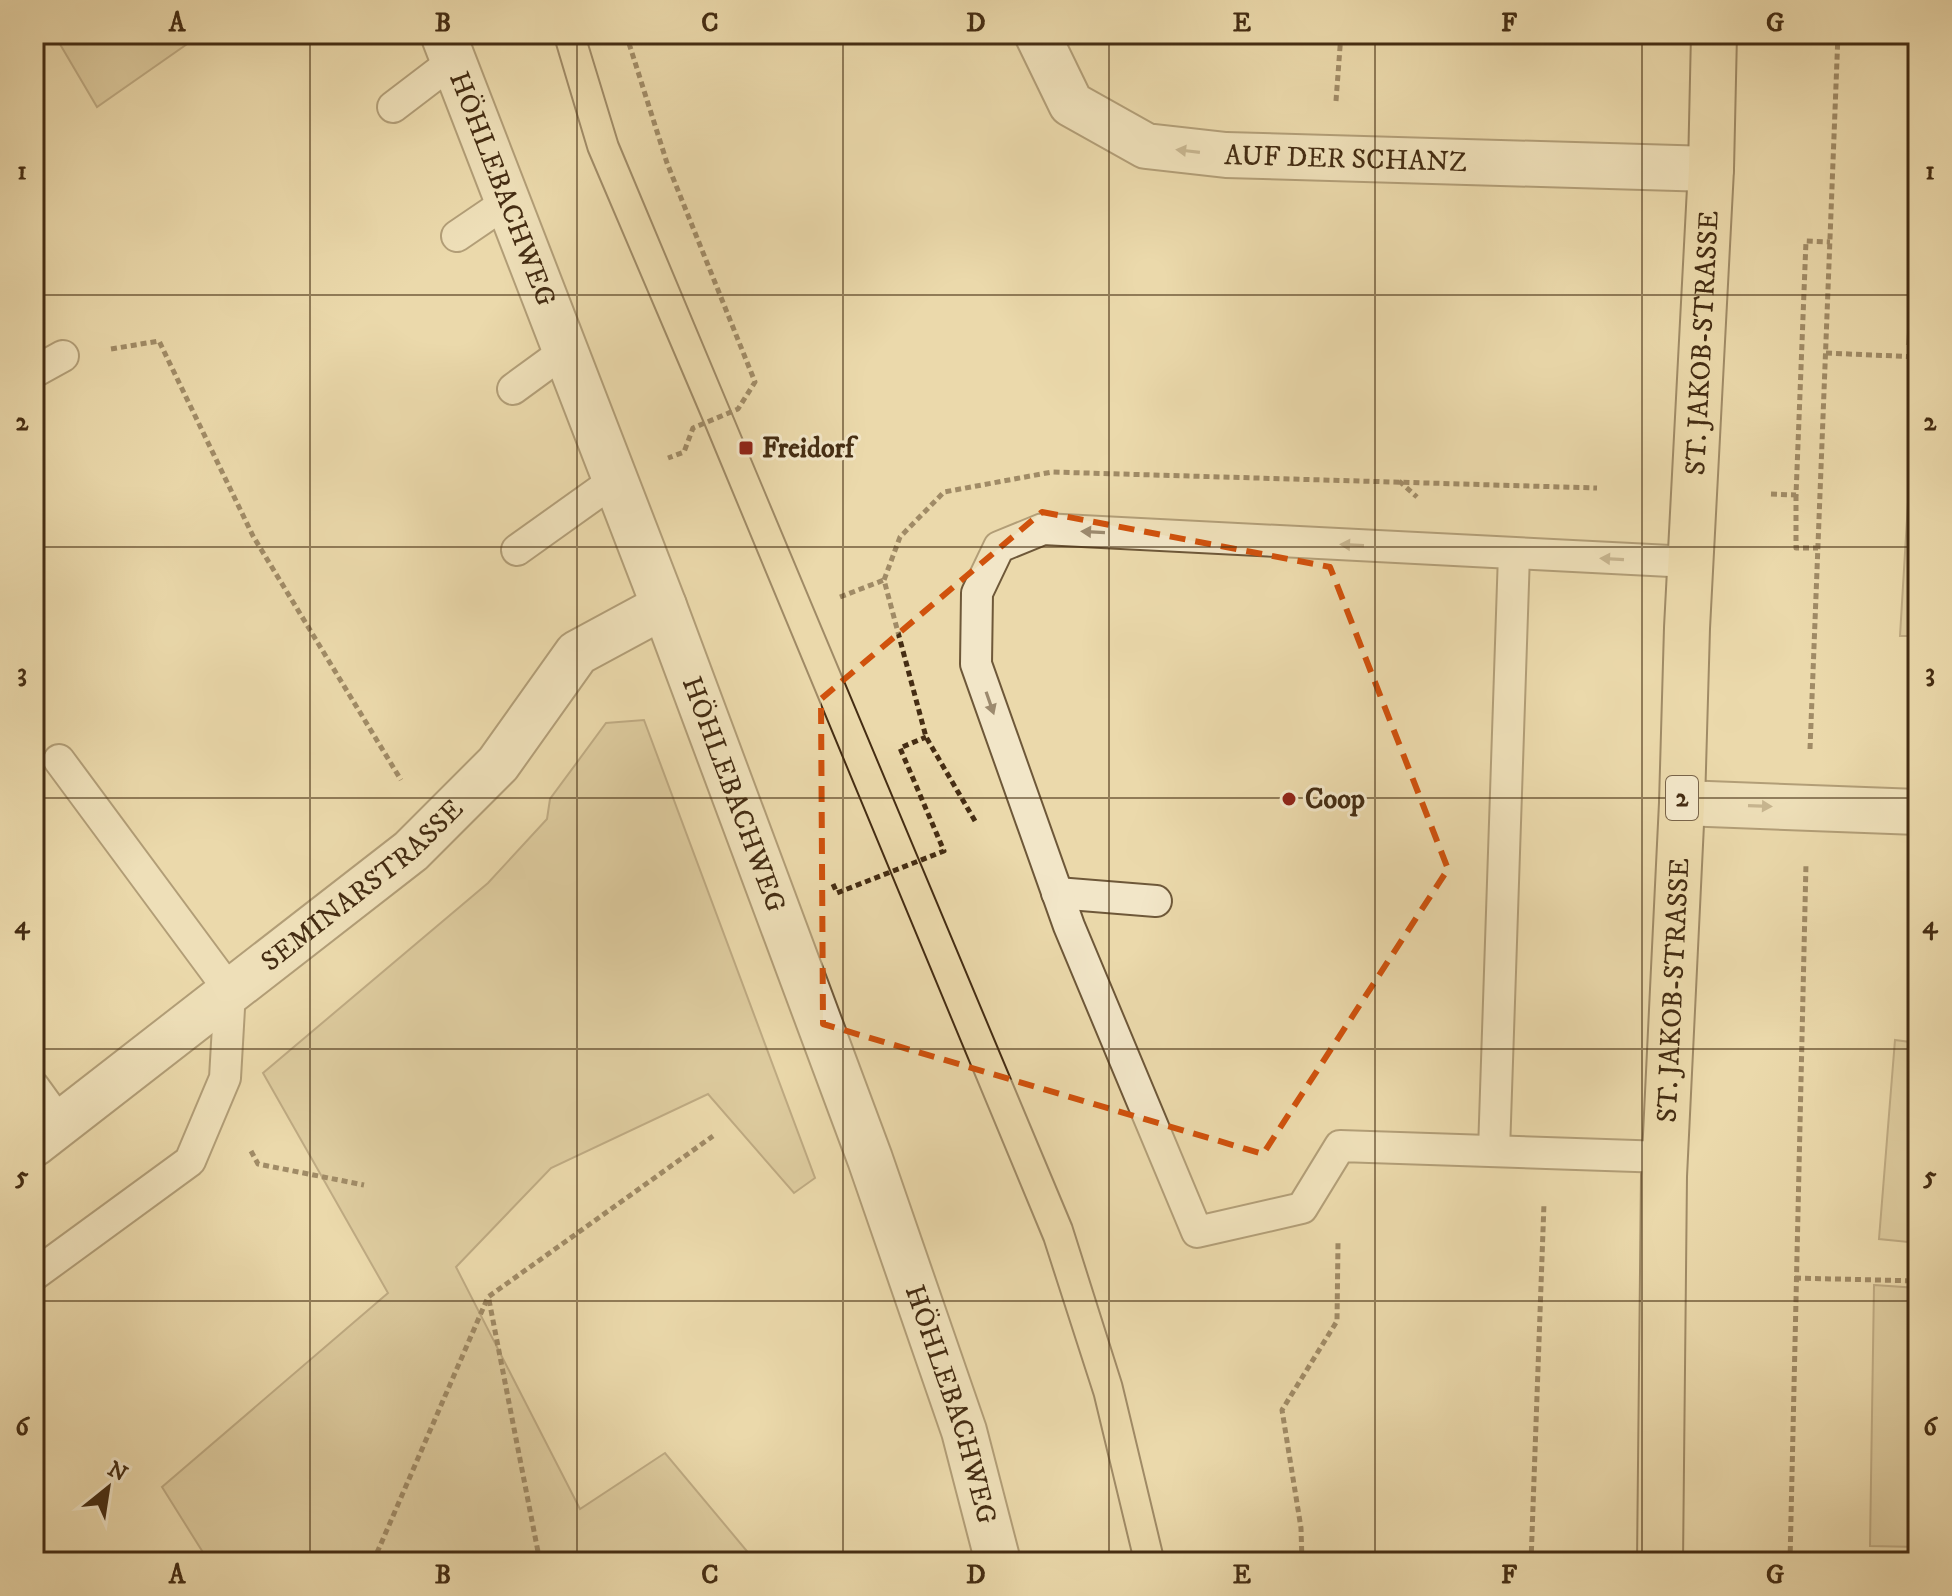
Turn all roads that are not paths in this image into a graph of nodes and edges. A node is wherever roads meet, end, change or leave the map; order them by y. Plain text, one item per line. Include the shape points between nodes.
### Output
1 (1037, 34) edge
2 (1714, 34) edge
3 (447, 48) edge
4 (393, 107) dead end
5 (1711, 169) junction
6 (507, 202) junction
7 (457, 236) dead end
8 (565, 351) junction
9 (63, 356) road end
10 (34, 372) edge
11 (513, 389) dead end
12 (615, 480) junction
13 (517, 550) dead end
14 (1514, 554) junction
15 (1690, 562) junction
16 (664, 606) junction
17 (59, 760) dead end
18 (1682, 803) junction
19 (1918, 812) edge
20 (1057, 893) junction
21 (1156, 901) dead end
22 (230, 991) junction
23 (34, 1087) edge
24 (47, 1134) edge
25 (1494, 1151) junction
26 (1665, 1157) junction
27 (34, 1275) edge
28 (998, 1562) edge
29 (1660, 1562) edge

5 -> 1 street, AUF DER SCHANZ via 1226,155 1146,146 1071,104
2 - 5 main road, ST. JAKOB-STRASSE / 2
3 - 4 lane
3 - 6 street, HÖHLEBACHWEG
5 - 15 main road, ST. JAKOB-STRASSE / 2
6 - 7 lane
6 - 8 street, HÖHLEBACHWEG
8 - 11 lane
8 - 12 street, HÖHLEBACHWEG
9 - 10 lane
12 - 13 lane
12 - 16 street, HÖHLEBACHWEG
15 -> 14 lane
14 -> 20 lane via 1043,529 999,547 977,593 976,664
14 - 25 lane
15 - 18 main road, ST. JAKOB-STRASSE / 2
16 - 22 street, SEMINARSTRASSE via 577,653 498,764 432,831
16 - 28 street, HÖHLEBACHWEG via 880,1189 964,1431
17 - 22 lane
18 -> 19 street
18 - 26 main road, ST. JAKOB-STRASSE / 2
20 - 21 lane
20 - 25 lane via 1197,1232 1302,1208 1340,1146
22 - 24 street, SEMINARSTRASSE
22 - 27 lane via 225,1078 190,1161
23 - 24 lane
25 - 26 lane
26 - 29 main road, ST. JAKOB-STRASSE / 2

